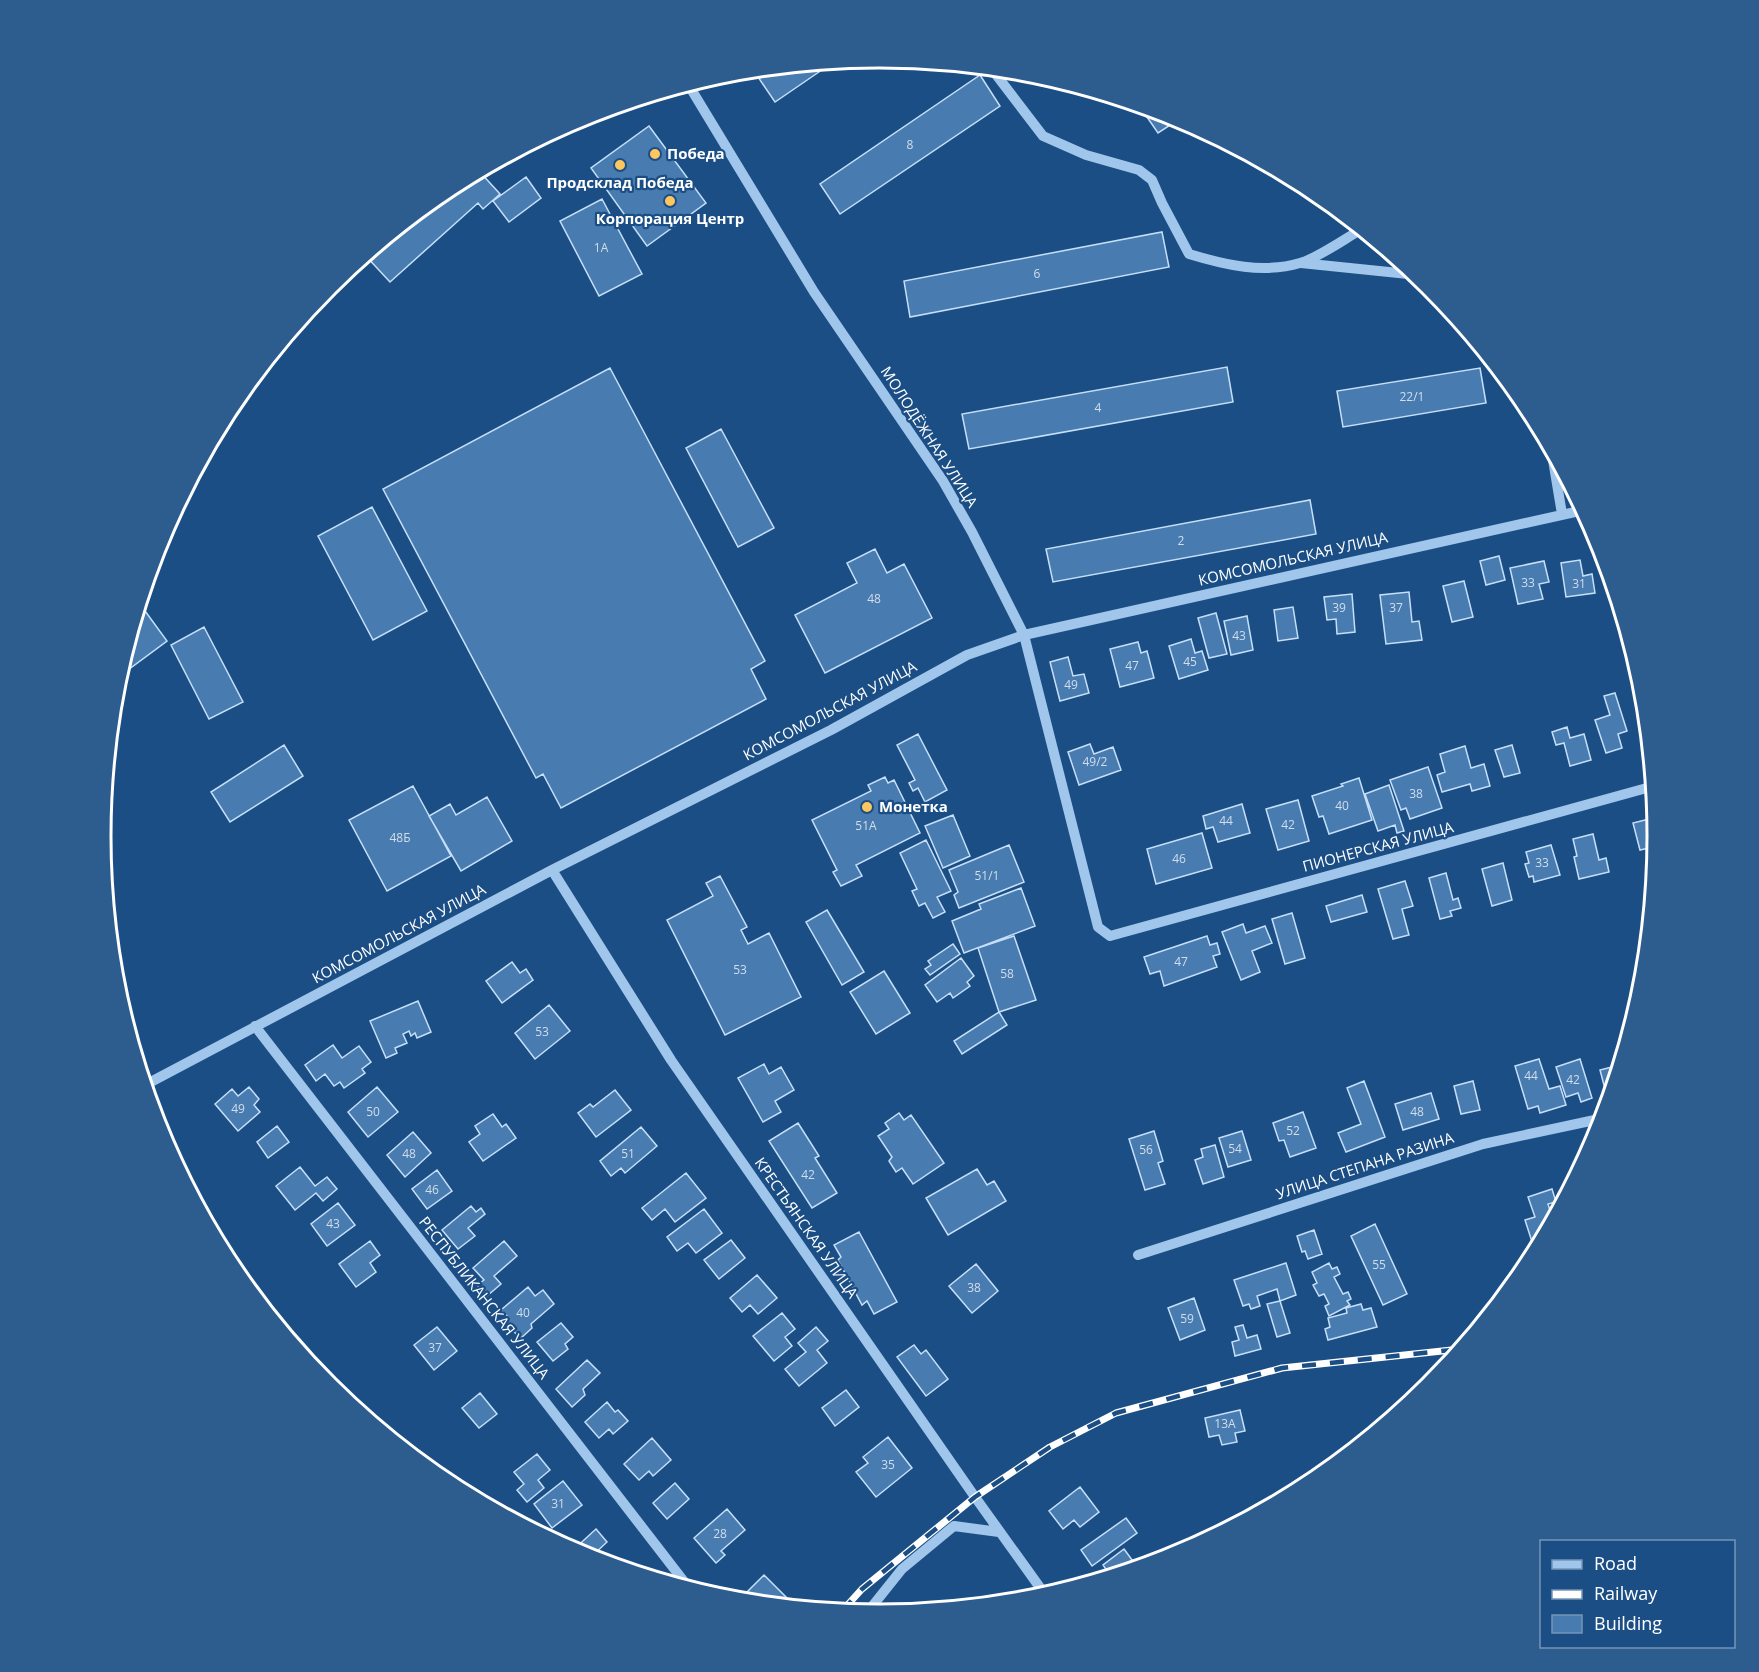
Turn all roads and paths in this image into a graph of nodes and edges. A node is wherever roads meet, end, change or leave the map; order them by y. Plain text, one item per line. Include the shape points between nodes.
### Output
1 (998, 77) edge
2 (692, 91) edge
3 (1355, 233) edge
4 (1301, 263) junction
5 (1402, 273) edge
6 (1555, 470) edge
7 (1576, 511) edge
8 (1562, 514) junction
9 (1024, 635) junction
10 (1646, 788) edge
11 (552, 870) junction
12 (1110, 936) joint
13 (255, 1026) junction
14 (152, 1081) edge
15 (1594, 1120) edge
16 (1138, 1255) dead end
17 (999, 1532) junction
18 (681, 1578) edge
19 (1040, 1587) edge
20 (874, 1604) edge

1 - 4 street via 1043,136 1086,156 1139,170 1152,180 1189,254 1259,268
2 - 9 street, МОЛОДЁЖНАЯ УЛИЦА via 814,292 943,481
3 - 4 street
4 - 5 street
6 - 8 street
7 - 8 street, КОМСОМОЛЬСКАЯ УЛИЦА
8 - 9 street, КОМСОМОЛЬСКАЯ УЛИЦА
9 - 11 street, КОМСОМОЛЬСКАЯ УЛИЦА via 967,655 831,730
9 - 12 street, МОЛОДЁЖНАЯ УЛИЦА via 1098,927
10 - 12 street, ПИОНЕРСКАЯ УЛИЦА
11 - 13 street, КОМСОМОЛЬСКАЯ УЛИЦА
11 - 17 street, КРЕСТЬЯНСКАЯ УЛИЦА via 671,1060
13 - 14 street, КОМСОМОЛЬСКАЯ УЛИЦА
13 - 18 street, РЕСПУБЛИКАНСКАЯ УЛИЦА
15 - 16 street, УЛИЦА СТЕПАНА РАЗИНА via 1483,1144
17 - 19 street, КРЕСТЬЯНСКАЯ УЛИЦА
17 - 20 street via 954,1526 902,1569

